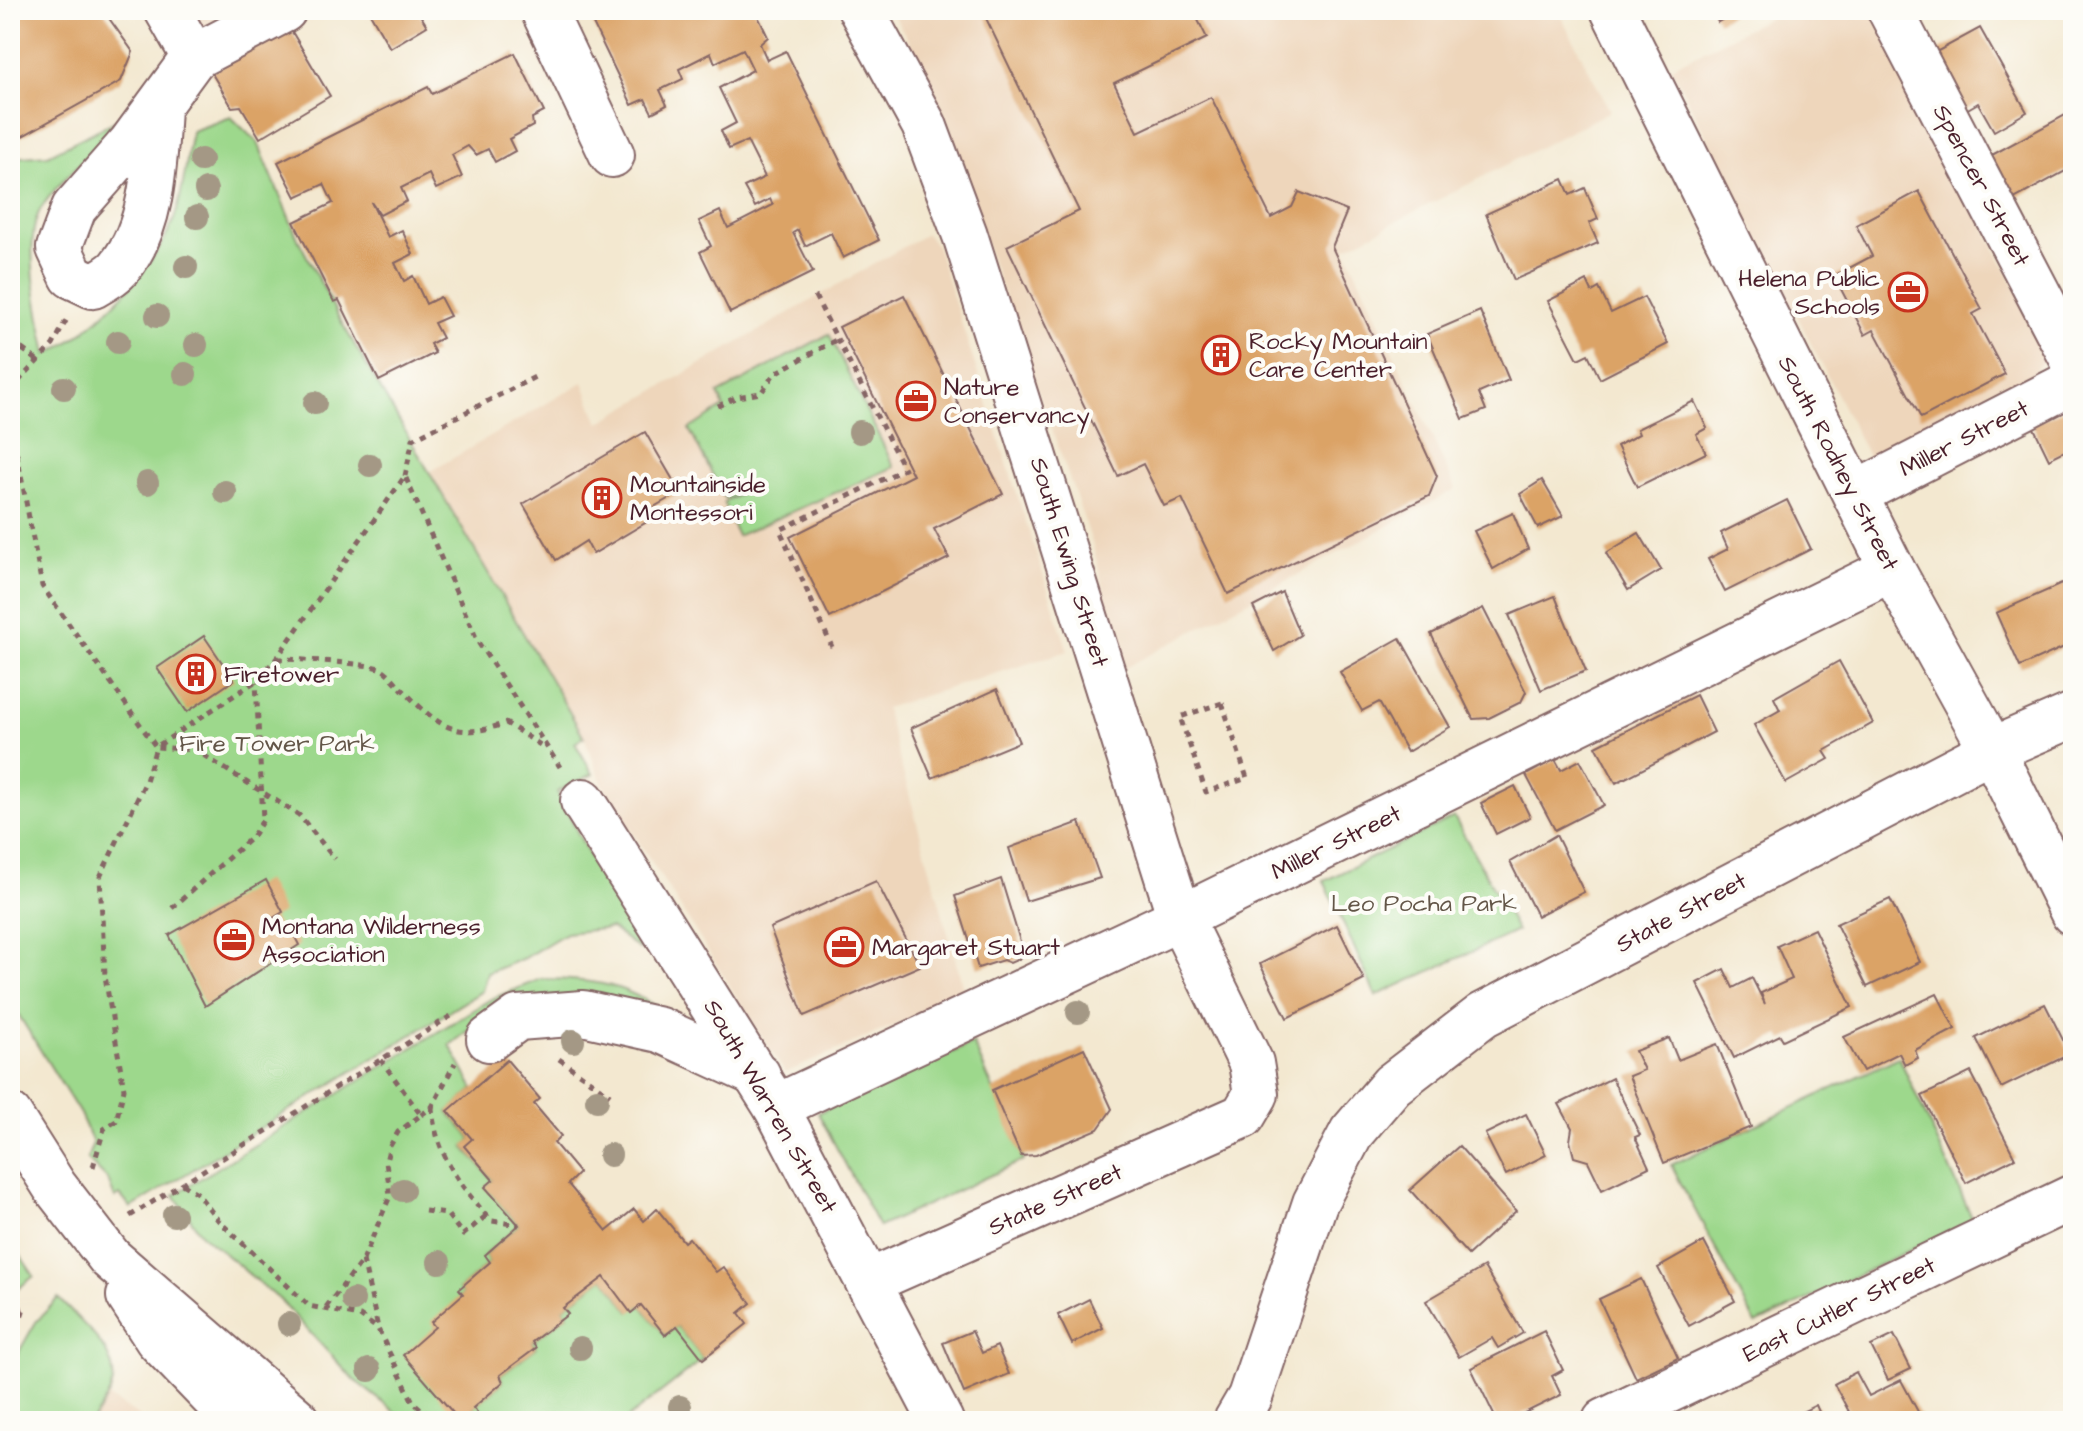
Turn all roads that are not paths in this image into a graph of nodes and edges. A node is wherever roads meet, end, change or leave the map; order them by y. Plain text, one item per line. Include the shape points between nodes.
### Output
1 (167, 10) edge
2 (284, 10) edge
3 (543, 10) edge
4 (861, 10) edge
5 (1613, 10) edge
6 (1890, 10) edge
7 (194, 57) junction
8 (158, 107) junction
9 (612, 155) dead end
10 (2073, 360) edge
11 (2073, 382) edge
12 (1855, 494) junction
13 (1892, 569) junction
14 (2073, 715) edge
15 (1992, 750) junction
16 (583, 801) road end
17 (2073, 913) edge
18 (1180, 918) junction
19 (478, 1022) road end
20 (767, 1091) junction
21 (10, 1116) edge
22 (1243, 1116) joint
23 (2073, 1197) edge
24 (118, 1239) junction
25 (868, 1282) junction
26 (236, 1421) edge
27 (298, 1421) edge
28 (941, 1421) edge
29 (1236, 1421) edge
30 (1605, 1421) edge

1 - 7 street
2 - 7 street
3 - 9 street
4 - 18 street, South Ewing Street via 924,125 965,235
5 - 12 street, South Rodney Street
6 - 10 street, Spencer Street
7 - 8 street
8 - 8 street via 74,208 59,248 72,276 93,286 118,270 139,236 151,186
11 - 12 street, Miller Street
12 - 13 street, South Rodney Street
13 - 15 street, South Rodney Street
13 - 18 street, Miller Street
14 - 15 street, State Street
15 - 17 street, South Rodney Street
15 - 29 street, State Street via 1483,1015 1392,1085 1352,1132 1315,1203 1250,1397
16 - 20 street, South Warren Street
18 - 20 street, Miller Street
18 - 22 street, South Ewing Street via 1251,1063 1256,1094
19 - 20 street via 583,1013 660,1030
20 - 25 street, South Warren Street
21 - 24 street via 55,1187
22 - 25 street, State Street
23 - 30 street, East Cutler Street
24 - 26 street via 126,1293 157,1339
24 - 27 street
25 - 28 street, South Warren Street

